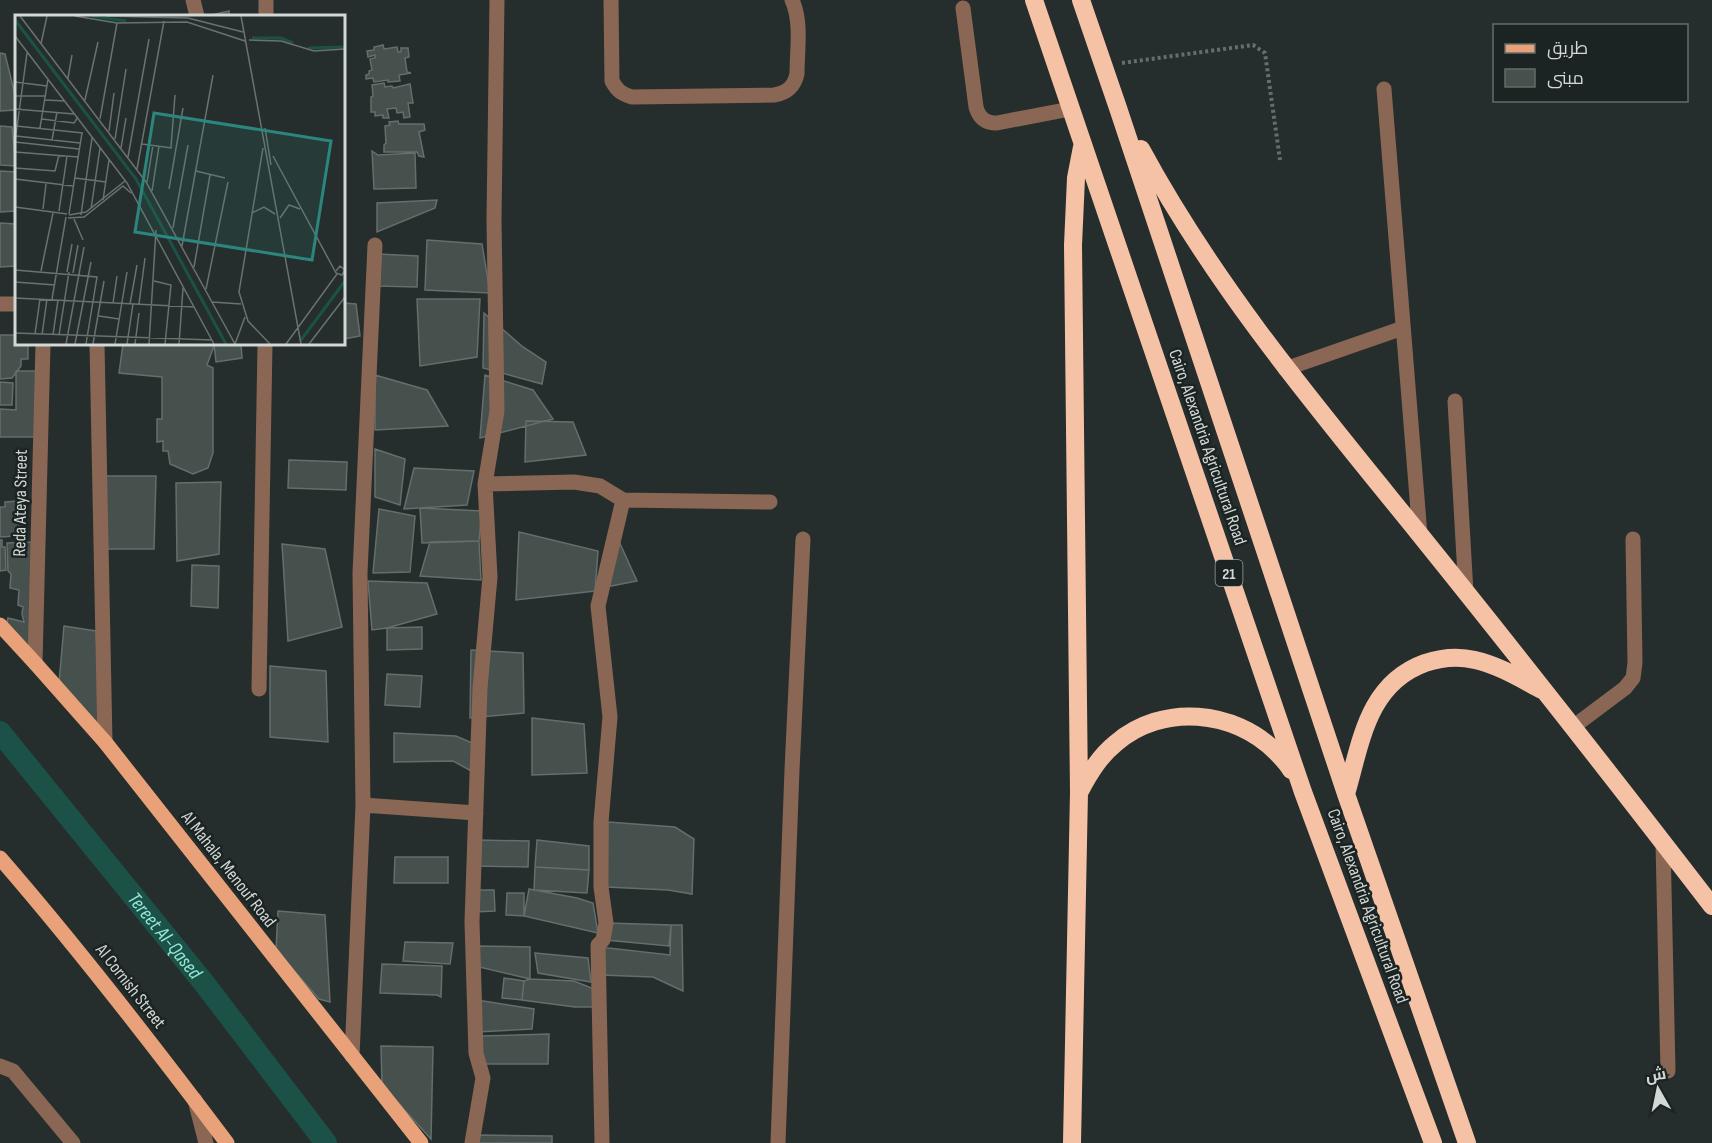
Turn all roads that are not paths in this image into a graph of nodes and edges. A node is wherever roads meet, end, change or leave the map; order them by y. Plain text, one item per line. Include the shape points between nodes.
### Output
1 (194, 0) edge
2 (497, 0) edge
3 (611, 0) edge
4 (792, 0) edge
5 (1034, 0) edge
6 (1081, 0) edge
7 (963, 8) dead end
8 (197, 15) edge
9 (1384, 89) dead end
10 (1118, 108) junction
11 (1070, 109) junction
12 (1082, 145) junction
13 (375, 245) dead end
14 (1403, 328) junction
15 (42, 345) edge
16 (97, 345) edge
17 (265, 345) edge
18 (1285, 369) junction
19 (1455, 400) dead end
20 (485, 484) junction
21 (623, 500) junction
22 (770, 502) dead end
23 (1420, 535) junction
24 (803, 539) dead end
25 (1633, 539) dead end
26 (1466, 593) junction
27 (0, 625) edge
28 (36, 663) junction
29 (259, 688) dead end
30 (1546, 692) junction
31 (1573, 727) junction
32 (105, 742) junction
33 (1079, 792) junction
34 (1303, 792) junction
35 (1346, 794) junction
36 (363, 805) junction
37 (476, 813) junction
38 (1663, 842) junction
39 (1, 861) edge
40 (1712, 906) edge
41 (352, 1056) junction
42 (0, 1066) edge
43 (1668, 1071) dead end
44 (195, 1100) junction
45 (73, 1143) edge
46 (206, 1143) edge
47 (227, 1143) edge
48 (421, 1143) edge
49 (472, 1143) edge
50 (602, 1143) edge
51 (778, 1143) edge
52 (1072, 1143) edge
53 (1433, 1143) edge
54 (1467, 1143) edge

1 - 8 street
2 - 20 street via 497,411
3 - 4 street via 612,81 623,95 632,97 782,94 790,89 798,74 797,20
5 - 11 highway, Cairo, Alexandria Agricultural Road / 21
6 - 10 highway, Cairo, Alexandria Agricultural Road / 21
7 - 11 street via 976,107 982,120 997,123
9 - 14 street
10 - 18 highway via 1196,242
10 - 35 highway, Cairo, Alexandria Agricultural Road / 21
11 - 12 highway, Cairo, Alexandria Agricultural Road / 21
12 - 33 highway via 1076,178 1073,245
12 - 34 highway, Cairo, Alexandria Agricultural Road / 21
13 - 36 street via 360,573
14 - 18 street
14 - 23 street
15 - 28 street, Reda Ateya Street
16 - 32 street
17 - 29 street
18 - 23 highway
19 - 26 street
20 - 21 street via 574,482 600,486
20 - 37 street via 490,578 480,688
21 - 22 street
21 - 50 street via 598,606 610,717 602,822 601,887 606,923 598,945
23 - 26 highway
24 - 51 street
25 - 31 street via 1633,678
26 - 30 highway
27 - 28 main road, Al Mahala, Menouf Road
28 - 32 main road, Al Mahala, Menouf Road
30 - 31 highway
30 - 35 highway via 1475,660 1433,660 1413,667 1381,694 1370,712
31 - 38 highway
32 - 41 main road, Al Mahala, Menouf Road
33 - 34 highway via 1094,764 1117,742 1144,725 1175,717 1207,717 1238,725 1265,741 1288,764
33 - 52 highway
34 - 53 highway, Cairo, Alexandria Agricultural Road / 21
35 - 54 highway, Cairo, Alexandria Agricultural Road / 21
36 - 37 street
36 - 41 street
37 - 49 street via 472,934 476,1053 483,1078
38 - 40 highway
38 - 43 street
39 - 44 main road, Al Cornish Street via 71,942
41 - 48 main road, Al Mahala, Menouf Road
42 - 45 street via 13,1071
44 - 46 street
44 - 47 main road, Al Cornish Street

